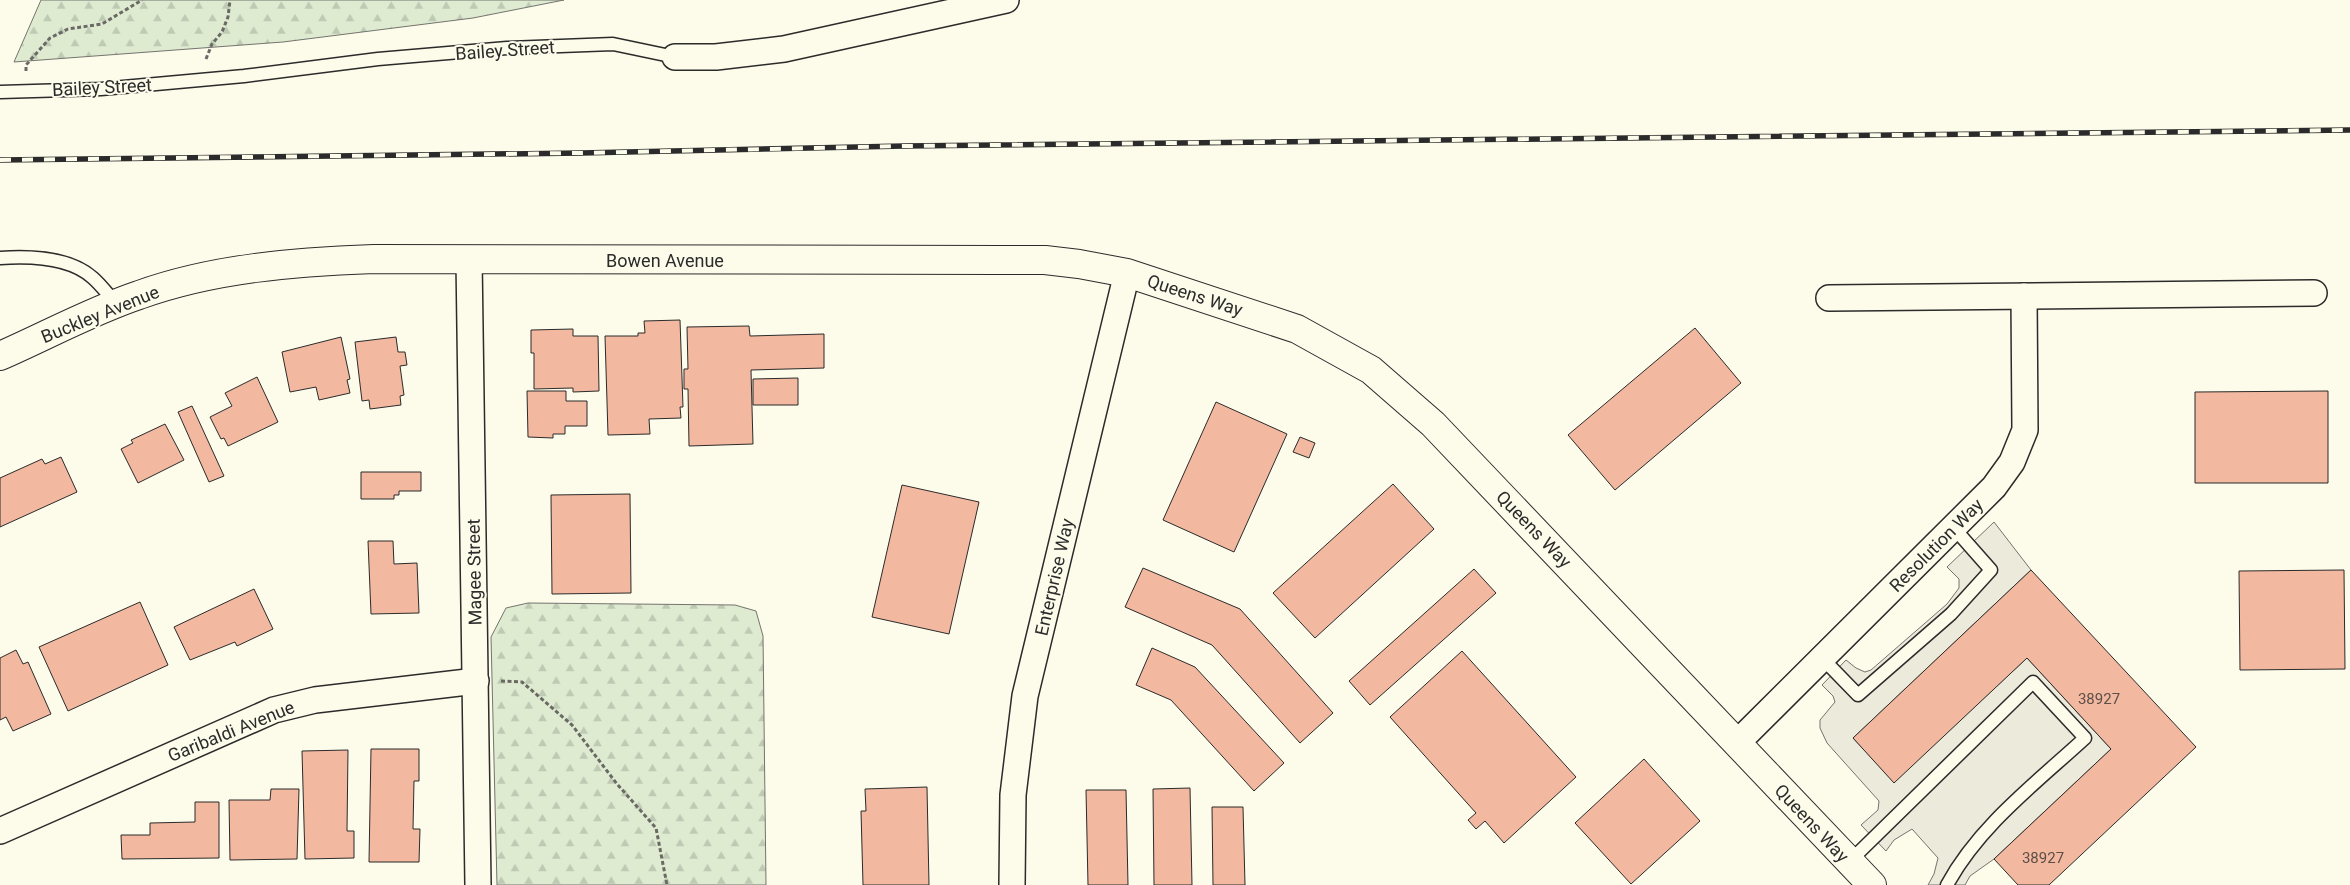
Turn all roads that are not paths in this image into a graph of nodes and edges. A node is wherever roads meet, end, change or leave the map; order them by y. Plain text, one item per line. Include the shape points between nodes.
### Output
1 (1006, 0) edge
2 (675, 56) joint
3 (0, 92) edge
4 (0, 258) edge
5 (470, 259) junction
6 (1127, 273) junction
7 (203, 277) joint
8 (2314, 293) dead end
9 (2024, 296) junction
10 (1829, 298) dead end
11 (117, 304) junction
12 (0, 356) edge
13 (1954, 527) junction
14 (1822, 658) junction
15 (476, 681) junction
16 (1737, 743) junction
17 (0, 831) edge
18 (1849, 862) junction
19 (478, 885) edge
20 (1012, 885) edge
21 (1872, 885) edge
22 (1947, 885) edge

1 - 2 street, Bailey Street via 784,49 716,57
2 - 3 lane, Bailey Street via 613,44 507,48 101,89
4 - 11 lane via 70,264 92,277
5 - 6 street, Bowen Avenue via 1045,260
5 - 7 street, Bowen Avenue via 330,261 286,264
5 - 15 street, Magee Street
6 - 16 street, Queens Way via 1297,329 1371,370 1433,424
6 - 20 street, Enterprise Way via 1025,696 1013,795
7 - 11 street, Buckley Avenue via 139,294
8 - 9 street
9 - 10 street
9 - 13 street, Resolution Way via 2025,430 2012,462 1994,487
11 - 12 street, Buckley Avenue
13 - 14 street, Resolution Way
13 - 14 lane via 1991,570 1951,614 1858,695
14 - 16 street, Resolution Way
15 - 17 street, Garibaldi Avenue via 315,700 274,710
15 - 19 street, Magee Street
16 - 18 street, Queens Way
18 - 21 street, Queens Way
18 - 22 lane via 2033,682 2085,738 1976,839

